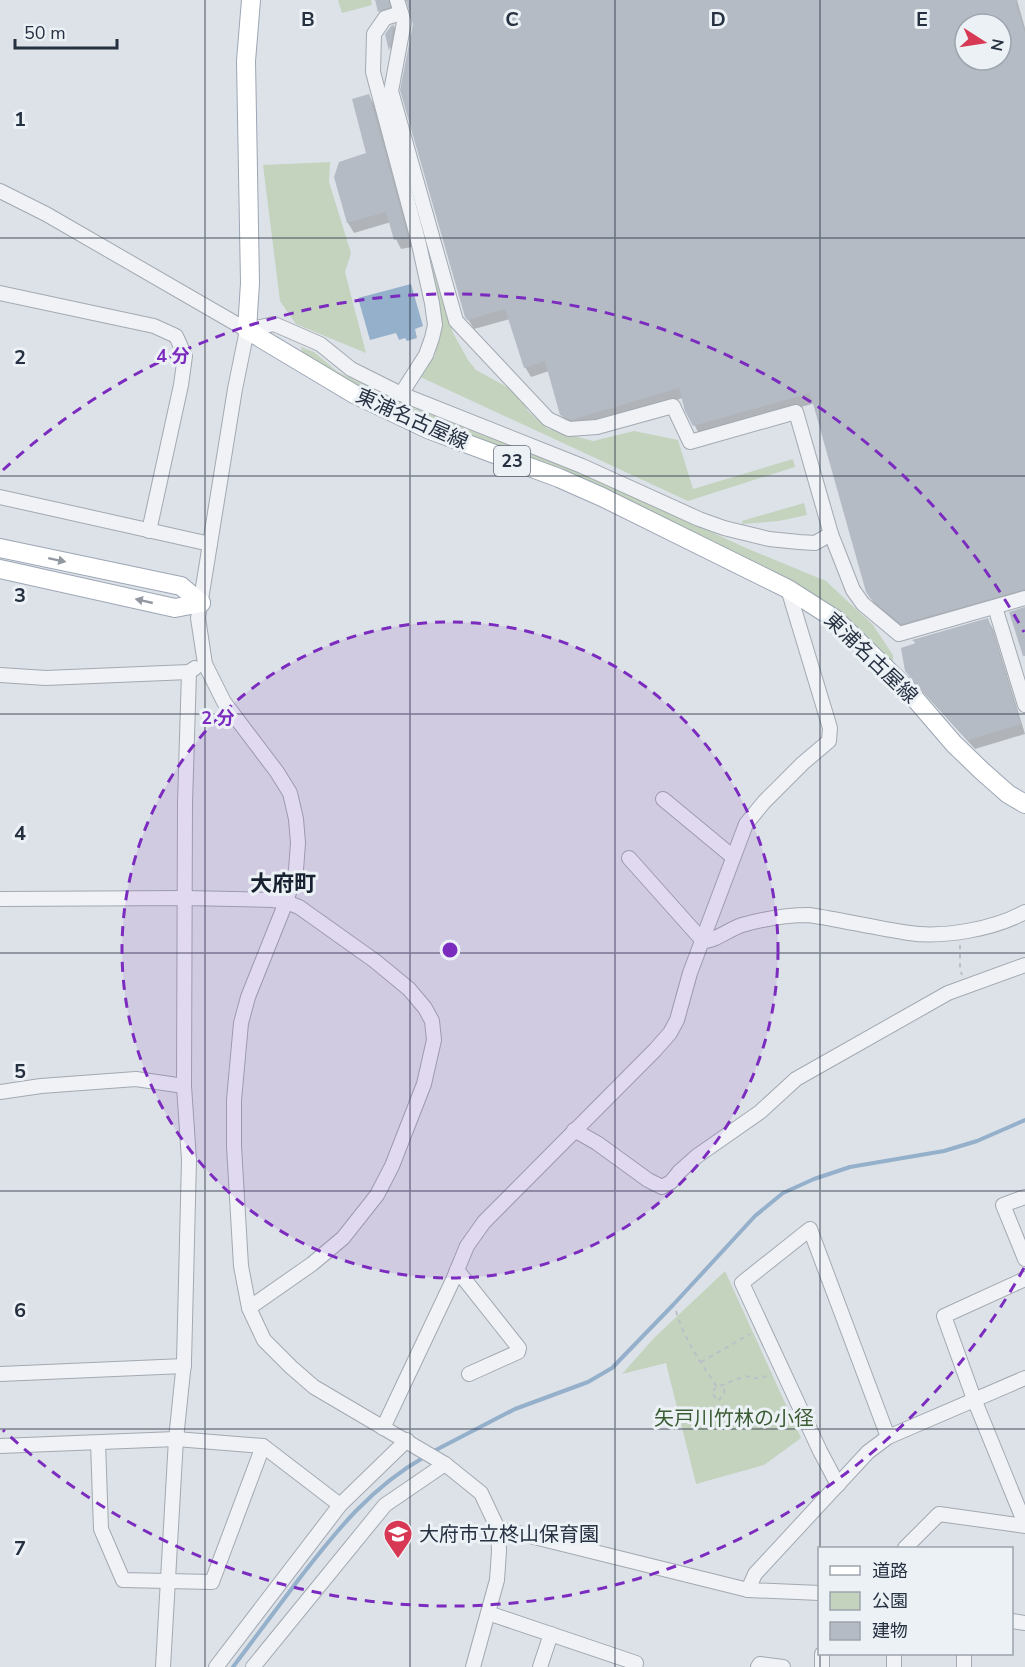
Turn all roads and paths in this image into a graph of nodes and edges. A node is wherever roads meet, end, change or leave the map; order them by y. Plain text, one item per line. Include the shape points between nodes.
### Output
1 (251, 0) edge
2 (399, 6) edge
3 (0, 191) edge
4 (423, 201) junction
5 (418, 240) junction
6 (0, 293) edge
7 (247, 330) junction
8 (401, 394) junction
9 (0, 497) edge
10 (149, 531) junction
11 (831, 534) junction
12 (210, 544) junction
13 (0, 548) edge
14 (0, 569) edge
15 (788, 589) junction
16 (1025, 598) edge
17 (201, 603) junction
18 (995, 607) junction
19 (206, 664) junction
20 (189, 672) junction
21 (0, 675) edge
22 (1025, 705) edge
23 (663, 799) dead end
24 (1025, 804) edge
25 (733, 857) junction
26 (629, 858) dead end
27 (186, 898) junction
28 (0, 899) edge
29 (286, 902) junction
30 (1025, 912) edge
31 (960, 932) junction
32 (703, 941) junction
33 (1025, 965) edge
34 (965, 987) junction
35 (184, 1086) junction
36 (0, 1092) edge
37 (574, 1130) junction
38 (1025, 1197) edge
39 (1025, 1259) edge
40 (457, 1270) junction
41 (1025, 1279) edge
42 (249, 1308) junction
43 (676, 1311) dead end
44 (762, 1327) junction
45 (701, 1362) junction
46 (184, 1366) junction
47 (781, 1366) junction
48 (0, 1374) edge
49 (469, 1374) dead end
50 (1025, 1378) edge
51 (725, 1384) junction
52 (716, 1387) junction
53 (974, 1399) junction
54 (382, 1428) junction
55 (888, 1437) junction
56 (176, 1439) junction
57 (407, 1440) junction
58 (98, 1443) junction
59 (0, 1446) edge
60 (263, 1446) junction
61 (442, 1462) junction
62 (838, 1485) junction
63 (340, 1505) junction
64 (1025, 1525) edge
65 (498, 1529) junction
66 (906, 1547) edge
67 (169, 1581) junction
68 (748, 1590) junction
69 (818, 1593) edge
70 (488, 1613) junction
71 (551, 1634) junction
72 (163, 1667) edge
73 (216, 1667) edge
74 (253, 1667) edge
75 (472, 1667) edge
76 (540, 1667) edge
77 (635, 1667) edge
78 (758, 1667) edge
79 (783, 1667) edge

1 - 7 main road via 246,61 250,283
2 - 4 street via 404,22 391,91
2 - 5 street via 374,34 373,72
3 - 7 street
4 - 5 street
4 - 11 street via 456,321 548,419 569,429 597,426 673,406 690,442 796,412
5 - 8 street via 435,325 426,356
6 - 10 street via 154,326 176,336 185,356 182,385
7 - 8 street via 274,324 320,344 351,369
7 - 12 street
7 - 15 main road, 東浦名古屋線 / 23 via 354,394 430,430 602,497
8 - 11 street via 724,528 769,539 815,543
9 - 10 street
10 - 12 street
11 - 18 street via 853,590 863,604 898,634
12 - 17 street
13 -> 17 main road via 181,586
17 -> 14 main road via 175,608
15 - 24 main road, 東浦名古屋線 / 23 via 835,619 905,687 954,744 1008,794
15 - 25 street via 830,728 829,741 764,802 746,824
16 - 18 street
17 - 19 street via 198,618
18 - 22 street
19 - 20 street
19 - 29 street via 224,702 290,793 298,843 296,870
20 - 21 street via 46,678
20 - 27 street
23 - 25 street
25 - 32 street
26 - 32 street
27 - 28 street
27 - 29 street
27 - 35 street
29 - 42 street via 249,997 237,1057 234,1146 241,1266
29 - 42 street via 299,907 409,989 432,1021 434,1040 424,1084 392,1166 376,1195 343,1238
30 - 31 street
31 - 32 street via 910,934 799,915 742,925
31 - 34 path via 960,969
32 - 37 street via 670,1033
33 - 34 street
34 - 37 street via 796,1079 760,1112 696,1156 662,1187
35 - 36 street via 136,1079
35 - 46 street via 189,1160
37 - 40 street via 483,1222
38 - 39 street via 1003,1205
40 - 49 street via 519,1348 518,1352
40 - 54 street
41 - 53 street via 944,1316
42 - 54 street via 264,1340 291,1367 314,1387
43 - 45 path
44 - 45 path
44 - 47 street
44 - 55 street via 742,1283 810,1229
45 - 52 path
46 - 48 street
46 - 56 street
47 - 51 path via 761,1379 745,1376
47 - 62 street
50 - 53 street
51 - 52 path
51 - 52 path via 718,1401 712,1393
53 - 55 street
53 - 64 street
54 - 57 street
55 - 62 street via 868,1452
56 - 58 street
56 - 60 street
56 - 67 street
57 - 61 street
57 - 63 street
58 - 59 street
58 - 67 street via 100,1529 123,1580
60 - 63 street
60 - 67 street via 212,1582
61 - 65 street via 480,1493
61 - 74 street via 386,1505
62 - 68 street via 755,1574
63 - 73 street
64 - 66 street via 939,1514
65 - 68 street
65 - 70 street via 497,1580
67 - 72 street
68 - 69 street
70 - 71 street
70 - 75 street
71 - 76 street
71 - 77 street via 636,1663
78 - 79 street

